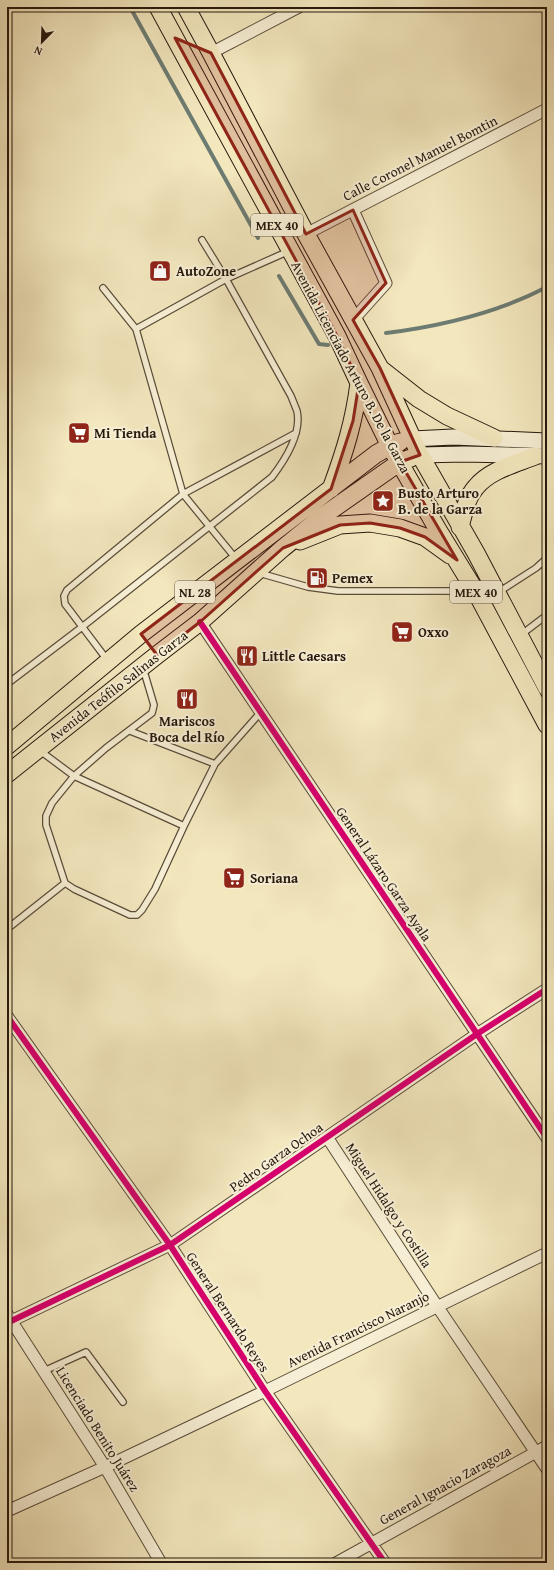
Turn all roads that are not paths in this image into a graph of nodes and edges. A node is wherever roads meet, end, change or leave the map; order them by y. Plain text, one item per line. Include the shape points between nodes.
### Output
1 (158, 7) edge
2 (186, 7) edge
3 (299, 7) edge
4 (175, 38) junction
5 (211, 53) junction
6 (209, 99) junction
7 (547, 109) edge
8 (353, 210) junction
9 (296, 212) junction
10 (306, 234) junction
11 (202, 240) dead end
12 (290, 251) junction
13 (330, 278) junction
14 (226, 279) junction
15 (102, 288) dead end
16 (353, 320) junction
17 (136, 329) junction
18 (380, 368) junction
19 (358, 383) junction
20 (296, 433) junction
21 (494, 438) junction
22 (412, 439) junction
23 (547, 441) edge
24 (390, 446) junction
25 (420, 455) junction
26 (541, 456) edge
27 (400, 462) junction
28 (331, 488) junction
29 (183, 494) junction
30 (210, 526) junction
31 (460, 526) junction
32 (283, 548) junction
33 (547, 558) edge
34 (237, 560) junction
35 (457, 560) junction
36 (543, 563) junction
37 (547, 570) edge
38 (256, 572) junction
39 (476, 592) junction
40 (497, 593) junction
41 (547, 615) edge
42 (200, 622) junction
43 (82, 627) junction
44 (141, 634) junction
45 (520, 635) junction
46 (157, 655) junction
47 (108, 661) junction
48 (143, 666) junction
49 (546, 683) edge
50 (7, 684) edge
51 (261, 712) junction
52 (547, 725) edge
53 (130, 730) junction
54 (7, 746) edge
55 (38, 749) junction
56 (215, 764) junction
57 (7, 774) edge
58 (74, 776) junction
59 (184, 826) junction
60 (64, 883) junction
61 (7, 928) edge
62 (547, 989) edge
63 (7, 1016) edge
64 (477, 1034) junction
65 (327, 1137) junction
66 (547, 1138) edge
67 (170, 1245) junction
68 (547, 1253) edge
69 (437, 1306) junction
70 (9, 1319) edge
71 (44, 1370) junction
72 (265, 1391) junction
73 (123, 1402) dead end
74 (547, 1446) edge
75 (536, 1453) junction
76 (105, 1467) junction
77 (547, 1469) edge
78 (7, 1511) edge
79 (371, 1543) junction
80 (160, 1563) edge
81 (336, 1563) edge
82 (385, 1563) edge

1 - 4 main road, Avenida Licenciado Arturo B. De la Garza / MEX 40
2 - 5 main road, Avenida Licenciado Arturo B. De la Garza / MEX 40
3 - 5 street
4 - 5 main road
4 - 6 main road, Avenida Licenciado Arturo B. De la Garza / MEX 40
5 - 6 main road
5 - 9 main road, Avenida Licenciado Arturo B. De la Garza / MEX 40
6 - 12 main road, Avenida Licenciado Arturo B. De la Garza / MEX 40
7 - 8 street, Calle Coronel Manuel Bomtin
8 - 10 street, Calle Coronel Manuel Bomtin
8 - 16 street via 386,283
9 - 10 main road, Avenida Licenciado Arturo B. De la Garza / MEX 40
9 - 12 main road
10 - 13 main road, Avenida Licenciado Arturo B. De la Garza / MEX 40
11 - 14 lane
12 - 13 main road
12 - 14 lane
12 - 19 main road, Avenida Licenciado Arturo B. De la Garza / MEX 40 via 337,336
13 - 16 main road, Avenida Licenciado Arturo B. De la Garza / MEX 40
14 - 17 lane
14 - 20 lane via 291,396 296,410
15 - 17 lane
16 - 18 main road, Avenida Licenciado Arturo B. De la Garza / MEX 40
17 - 29 lane
18 - 21 main road via 419,399 447,416
18 - 22 main road, Avenida Licenciado Arturo B. De la Garza / MEX 40
19 - 24 main road, Avenida Licenciado Arturo B. De la Garza / MEX 40
19 - 28 main road via 346,449
20 - 29 lane
20 - 30 lane via 272,477
21 - 22 main road
21 - 23 main road
22 - 24 main road, Avenida Teófilo Salinas Garza / NL 28
22 - 25 main road, Avenida Licenciado Arturo B. De la Garza / MEX 40
24 - 27 main road, Avenida Licenciado Arturo B. De la Garza / MEX 40
24 - 28 main road, Avenida Teófilo Salinas Garza / NL 28
25 - 26 main road
25 - 27 main road, Avenida Teófilo Salinas Garza / NL 28
25 - 31 main road, Avenida Licenciado Arturo B. De la Garza / MEX 40
26 - 31 main road via 500,470 475,487 467,502
27 - 32 main road, Avenida Teófilo Salinas Garza / NL 28 via 320,518
27 - 35 main road, Avenida Licenciado Arturo B. De la Garza / MEX 40
28 - 34 main road, Avenida Teófilo Salinas Garza / NL 28
29 - 30 lane
29 - 43 lane via 67,590 64,596 65,604
30 - 34 lane
30 - 43 lane
31 - 40 main road, Avenida Licenciado Arturo B. De la Garza / MEX 40
32 - 35 main road via 340,525 370,523 400,528 425,537
32 - 38 main road, Avenida Teófilo Salinas Garza / NL 28
33 - 36 lane
34 - 44 main road, Avenida Teófilo Salinas Garza / NL 28
35 - 39 main road, Avenida Licenciado Arturo B. De la Garza / MEX 40
36 - 37 lane
36 - 40 lane
38 - 39 lane via 308,587 338,591
38 - 42 main road, Avenida Teófilo Salinas Garza / NL 28
39 - 40 lane
39 - 52 main road, Avenida Licenciado Arturo B. De la Garza / MEX 40
40 - 45 main road, Avenida Licenciado Arturo B. De la Garza / MEX 40
41 - 45 lane
42 - 46 main road, Avenida Teófilo Salinas Garza / NL 28
42 - 51 street, General Lázaro Garza Ayala
43 - 47 lane
43 - 50 lane
44 - 46 main road
44 - 47 main road, Avenida Teófilo Salinas Garza / NL 28
45 - 49 main road, Avenida Licenciado Arturo B. De la Garza / MEX 40
46 - 48 main road, Avenida Teófilo Salinas Garza / NL 28
47 - 54 main road, Avenida Teófilo Salinas Garza / NL 28
48 - 53 lane via 154,705 152,713
48 - 55 main road, Avenida Teófilo Salinas Garza / NL 28
51 - 56 lane
51 - 64 street, General Lázaro Garza Ayala
53 - 56 lane
53 - 58 lane
55 - 57 main road, Avenida Teófilo Salinas Garza / NL 28
55 - 58 lane
56 - 59 lane
58 - 59 lane
58 - 60 lane via 52,803 46,821
59 - 60 lane via 155,889 137,915 130,916
60 - 61 lane
62 - 64 street, Pedro Garza Ochoa
63 - 67 street, General Bernardo Reyes
64 - 65 street, Pedro Garza Ochoa
64 - 66 street, General Lázaro Garza Ayala
65 - 67 street, Pedro Garza Ochoa
65 - 69 street, Miguel Hidalgo y Costilla
67 - 70 street, Pedro Garza Ochoa
67 - 72 street, General Bernardo Reyes
68 - 69 street, Avenida Francisco Naranjo
69 - 72 street, Avenida Francisco Naranjo
69 - 75 street, Miguel Hidalgo y Costilla
70 - 71 street, Licenciado Benito Juárez
71 - 73 lane via 86,1352
71 - 76 street, Licenciado Benito Juárez
72 - 76 street, Avenida Francisco Naranjo
72 - 79 street, General Bernardo Reyes
74 - 75 street, General Ignacio Zaragoza
75 - 77 street, Miguel Hidalgo y Costilla
75 - 79 street, General Ignacio Zaragoza
76 - 78 street, Avenida Francisco Naranjo
76 - 80 street, Licenciado Benito Juárez
79 - 81 street, General Ignacio Zaragoza
79 - 82 street, General Bernardo Reyes

